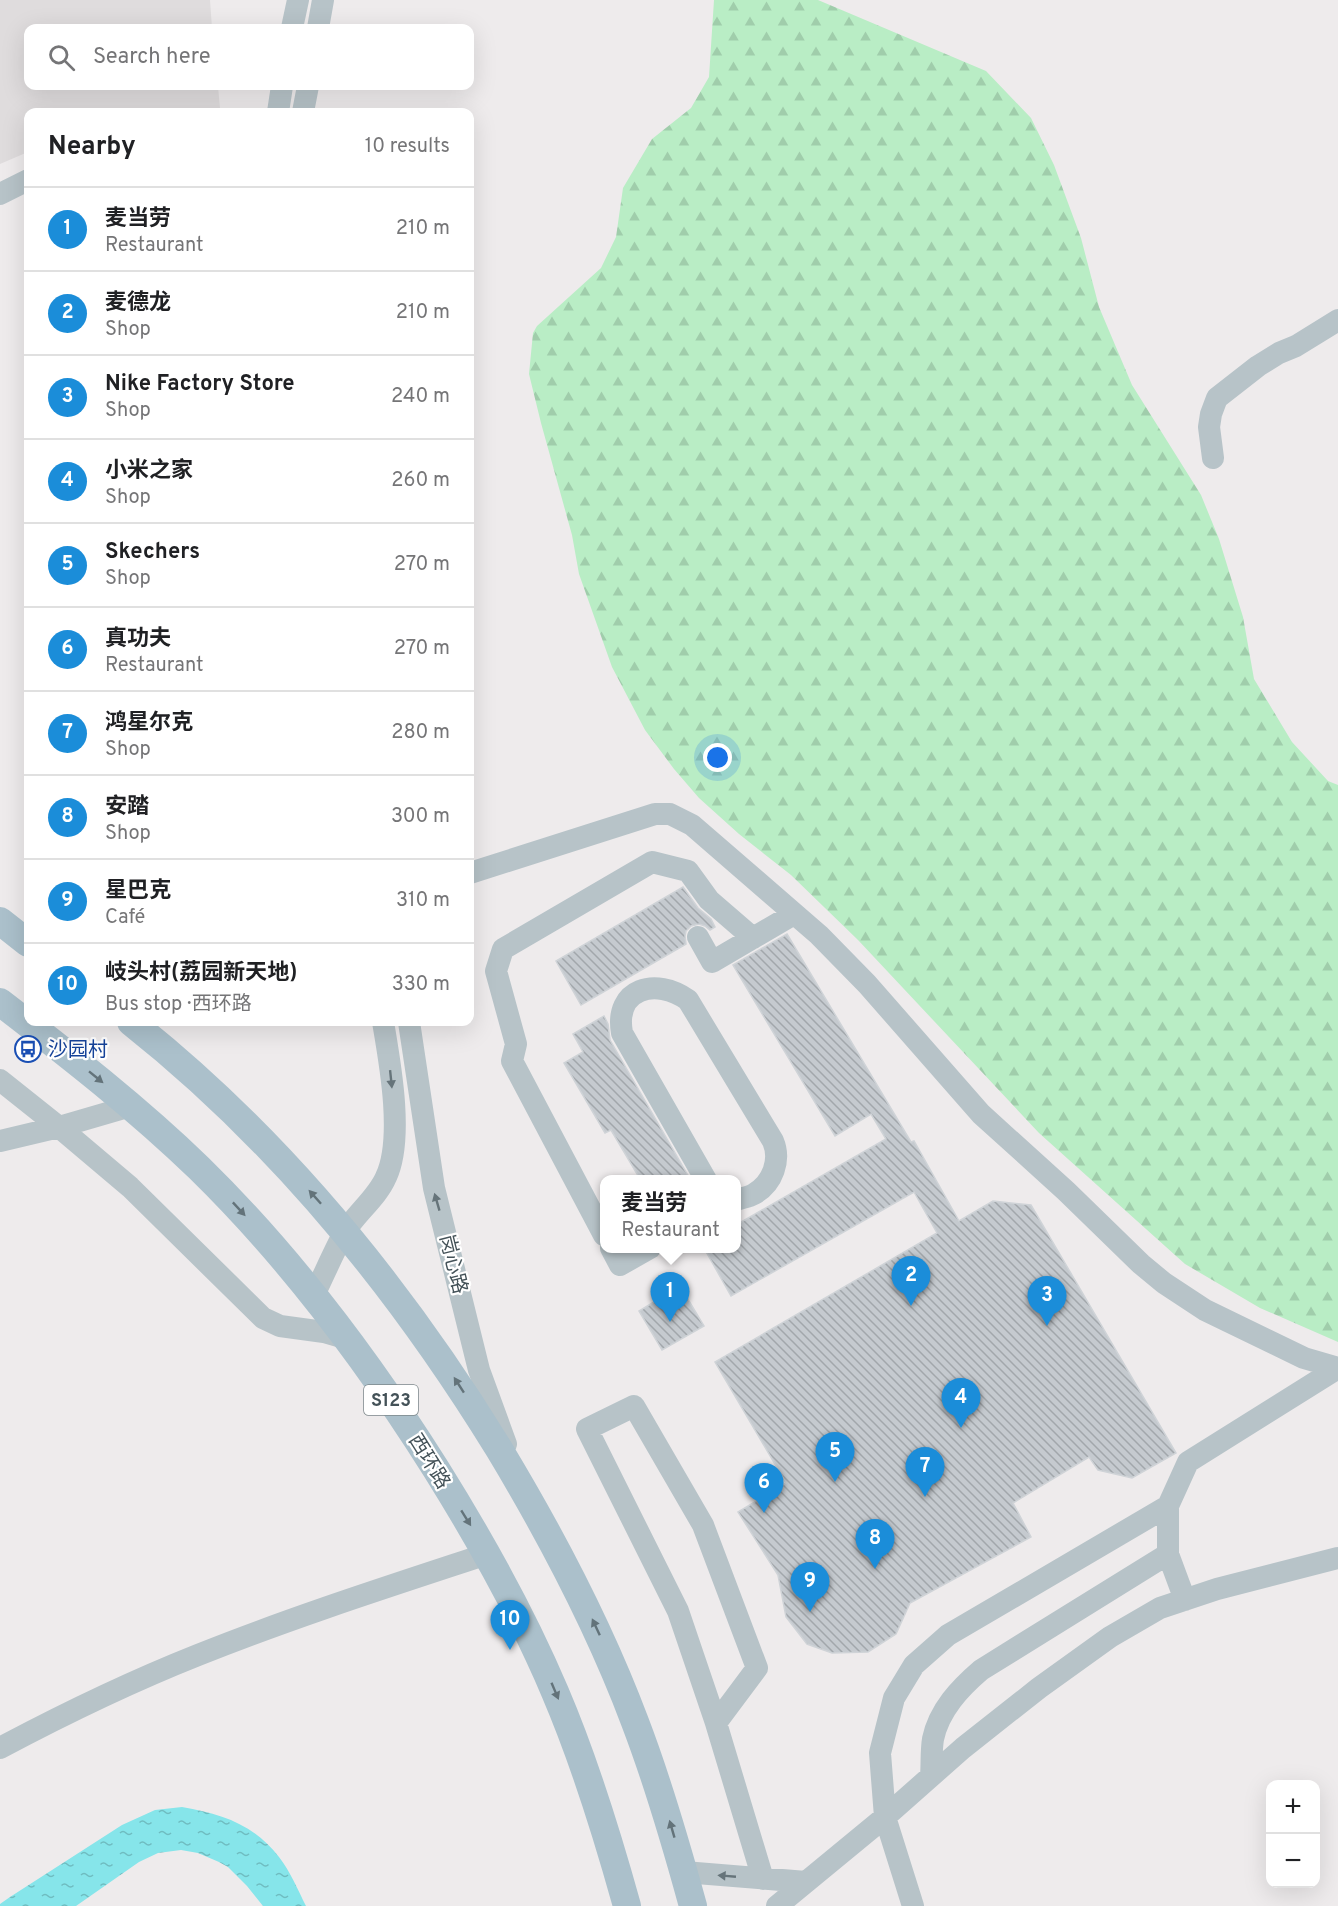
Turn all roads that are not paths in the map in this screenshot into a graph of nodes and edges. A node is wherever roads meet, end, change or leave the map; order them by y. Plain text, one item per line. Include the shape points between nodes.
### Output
1 (298, 0) edge
2 (323, 0) edge
3 (293, 24) edge
4 (319, 24) edge
5 (281, 90) edge
6 (307, 90) edge
7 (279, 108) edge
8 (304, 108) edge
9 (24, 182) edge
10 (0, 194) edge
11 (1338, 320) edge
12 (1214, 458) dead end
13 (474, 872) edge
14 (794, 914) junction
15 (0, 921) edge
16 (698, 937) dead end
17 (753, 938) junction
18 (24, 940) edge
19 (0, 1002) edge
20 (24, 1021) edge
21 (31, 1026) edge
22 (136, 1026) edge
23 (383, 1026) edge
24 (410, 1026) edge
25 (0, 1080) edge
26 (131, 1106) junction
27 (59, 1127) junction
28 (0, 1141) edge
29 (704, 1175) edge
30 (741, 1198) edge
31 (600, 1227) edge
32 (345, 1232) junction
33 (614, 1253) edge
34 (642, 1253) edge
35 (314, 1295) junction
36 (348, 1338) junction
37 (1338, 1368) edge
38 (529, 1498) junction
39 (1168, 1506) junction
40 (488, 1554) junction
41 (1168, 1554) junction
42 (1338, 1558) edge
43 (1185, 1600) junction
44 (716, 1723) junction
45 (0, 1748) edge
46 (931, 1776) junction
47 (885, 1817) junction
48 (684, 1872) junction
49 (764, 1879) junction
50 (806, 1882) junction
51 (627, 1906) edge
52 (693, 1906) edge
53 (777, 1906) edge
54 (913, 1906) edge

1 - 3 street
2 - 4 street
5 - 7 street
6 - 8 street
9 - 10 street
11 - 12 street via 1258,366 1217,398 1209,427
13 - 14 street via 655,814 670,814 692,825
14 - 17 street
14 - 37 street via 867,984 981,1114 1156,1277 1205,1310 1304,1358
15 - 18 main road
16 - 17 street via 712,962
17 - 31 street via 709,900 688,871 652,862 503,949 496,971 516,1044 512,1061
19 -> 20 main road, 西环路 / S123
21 -> 26 main road, 西环路 / S123
32 -> 22 main road via 246,1124
23 -> 32 street via 395,1122 391,1161 385,1180
38 -> 24 street, 岗心路 via 480,1370 434,1188
25 - 27 street
26 - 27 street
26 -> 35 main road, 西环路 / S123 via 225,1195
27 - 28 street
27 - 36 street via 130,1187 263,1318 280,1326
29 - 30 street via 622,1033 622,1010 629,998 642,989 677,992 688,1000 773,1141 776,1166 768,1181 755,1194
32 - 35 street
38 -> 32 main road via 440,1356
33 - 34 street via 620,1266
35 - 36 main road, 西环路 / S123
36 -> 40 main road, 西环路 / S123
37 - 39 street via 1188,1462
48 -> 38 main road via 655,1775 614,1669
39 - 41 street
39 - 47 street via 948,1635 914,1665 894,1698 880,1753
40 - 45 street via 308,1613 197,1655
40 -> 51 main road, 西环路 / S123 via 537,1652 576,1744
41 - 43 street
41 - 46 street via 981,1670 963,1686 943,1711 933,1738
42 - 43 street
43 - 46 street via 1160,1608 1110,1637 1039,1688
44 - 44 street via 678,1611 587,1429 634,1406 703,1525 757,1668
44 - 49 street
46 - 47 street
47 - 50 street
47 - 54 street
49 -> 48 street
48 - 52 main road
49 - 50 street
50 - 53 street

